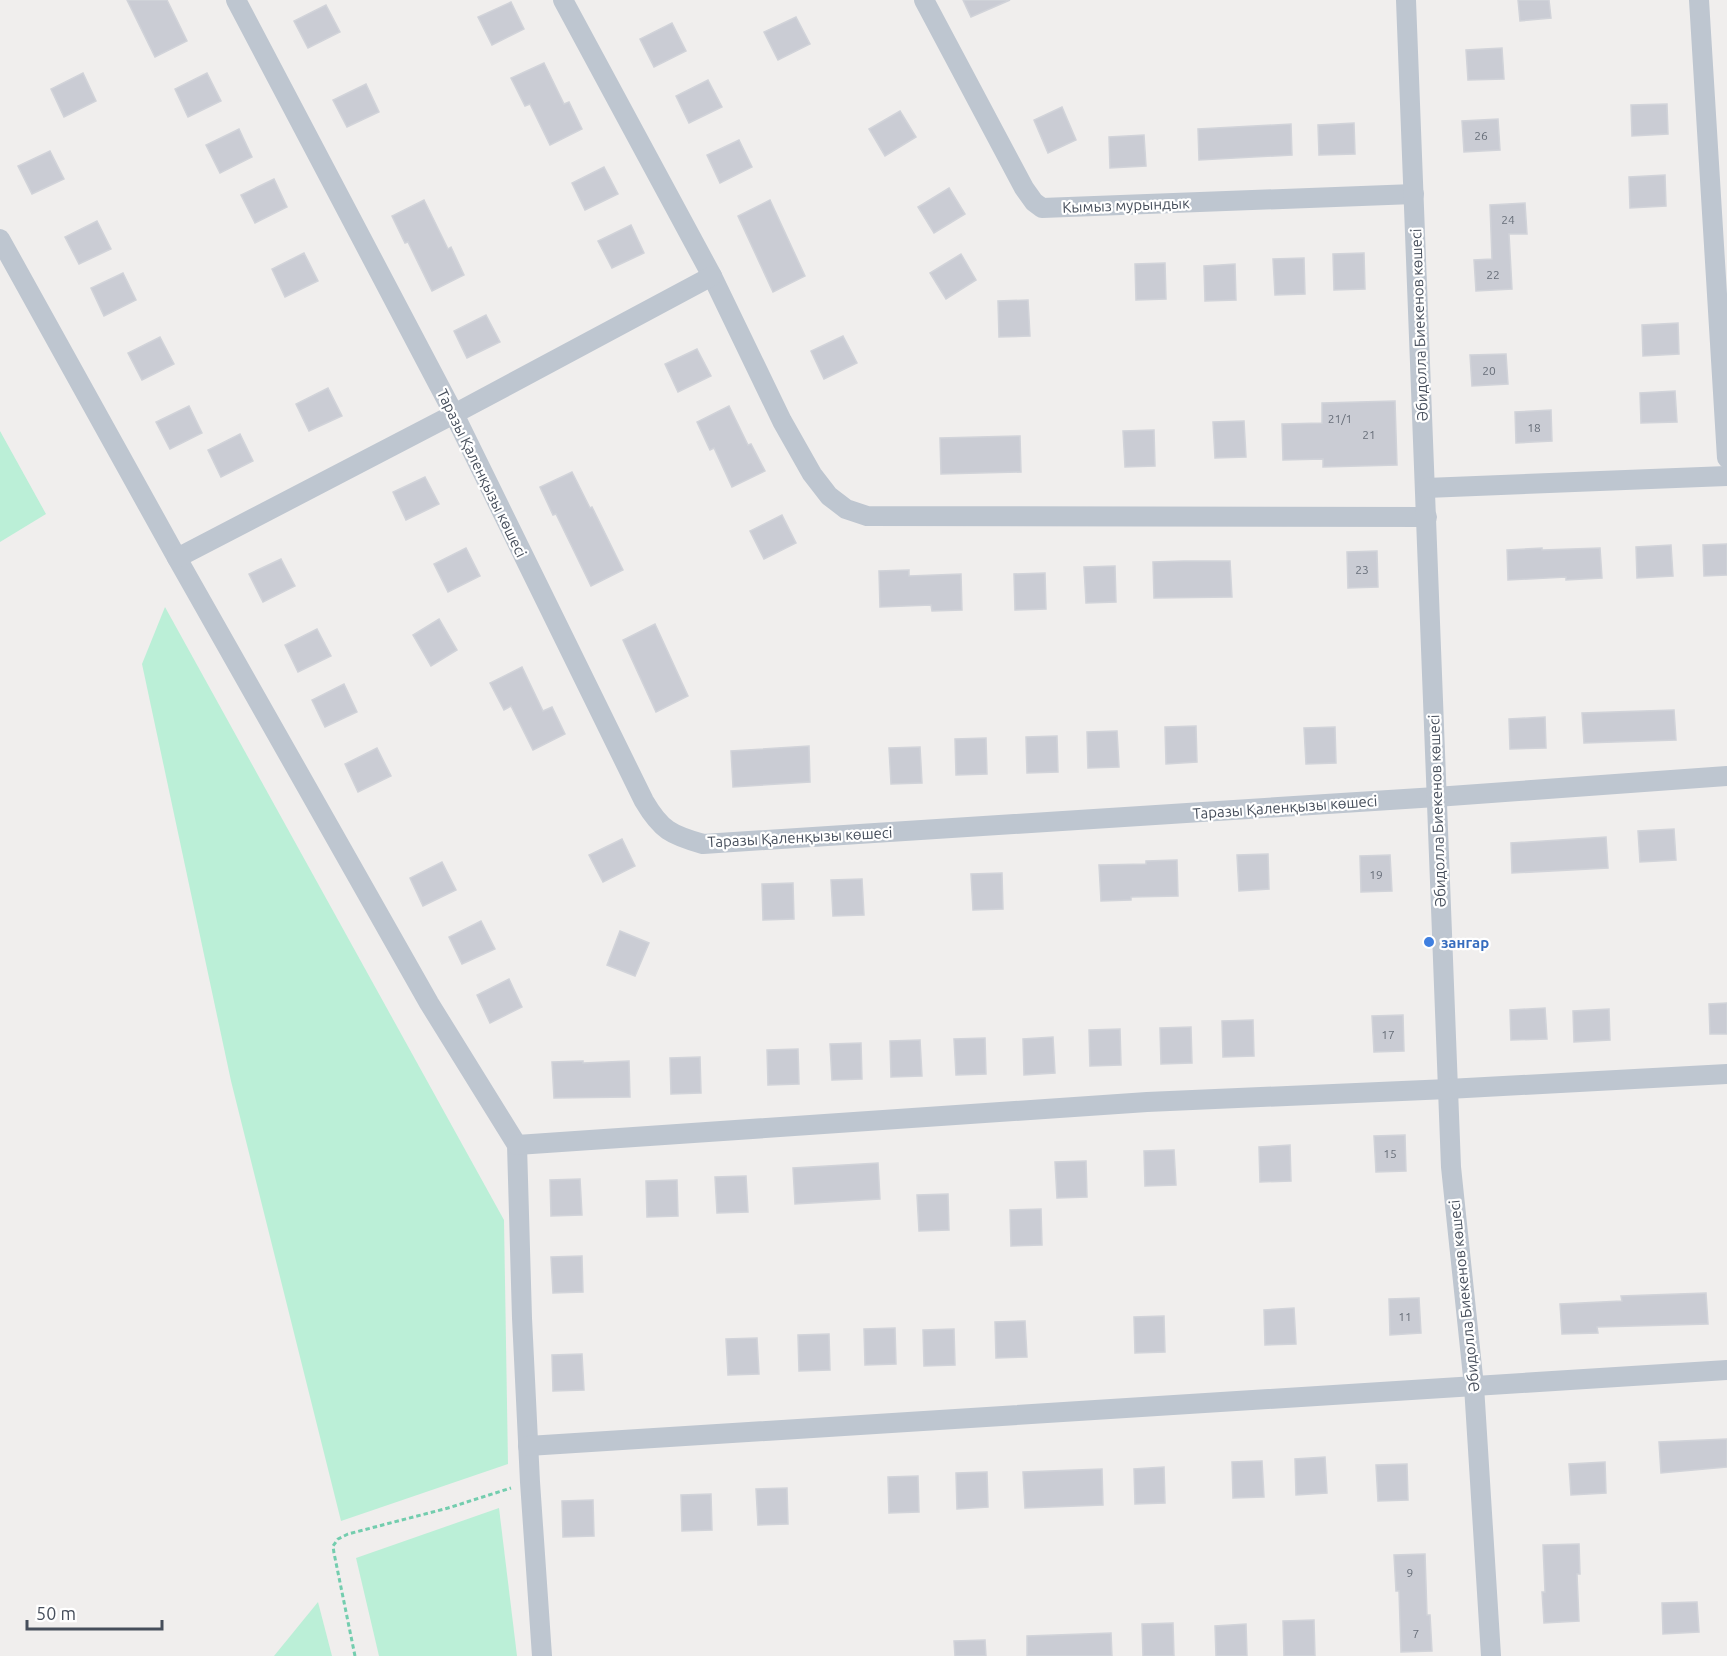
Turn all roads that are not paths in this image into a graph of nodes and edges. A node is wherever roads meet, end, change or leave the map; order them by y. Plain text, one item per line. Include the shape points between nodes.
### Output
1 (236, 0) edge
2 (563, 0) edge
3 (924, 0) edge
4 (1406, 0) edge
5 (1699, 0) edge
6 (1414, 194) junction
7 (0, 239) edge
8 (712, 276) junction
9 (454, 414) junction
10 (1727, 458) edge
11 (1727, 476) edge
12 (1426, 488) junction
13 (1427, 517) junction
14 (177, 558) junction
15 (1727, 776) edge
16 (1436, 797) junction
17 (1727, 1074) edge
18 (1448, 1089) junction
19 (517, 1145) junction
20 (1727, 1370) edge
21 (1474, 1386) junction
22 (528, 1446) junction
23 (542, 1656) edge
24 (1491, 1656) edge

1 - 9 street, Таразы Қаленқызы көшесі
2 - 8 street
3 - 6 street, Кымыз мурындык via 1024,188 1042,208
4 - 6 street, Әбидолла Биекенов көшесі
5 - 10 street
6 - 12 street, Әбидолла Биекенов көшесі
7 - 14 street
8 - 9 street
8 - 13 street via 812,474 846,510 867,516
9 - 14 street
9 - 16 street, Таразы Қаленқызы көшесі via 644,801 654,819 683,838 703,844
11 - 12 street
12 - 13 street, Әбидолла Биекенов көшесі
13 - 16 street, Әбидолла Биекенов көшесі
14 - 19 street via 429,1003
15 - 16 street, Таразы Қаленқызы көшесі
16 - 18 street, Әбидолла Биекенов көшесі
17 - 18 street
18 - 19 street via 1147,1102
18 - 21 street, Әбидолла Биекенов көшесі via 1451,1167
19 - 22 street
20 - 21 street
21 - 22 street
21 - 24 street, Әбидолла Биекенов көшесі
22 - 23 street

